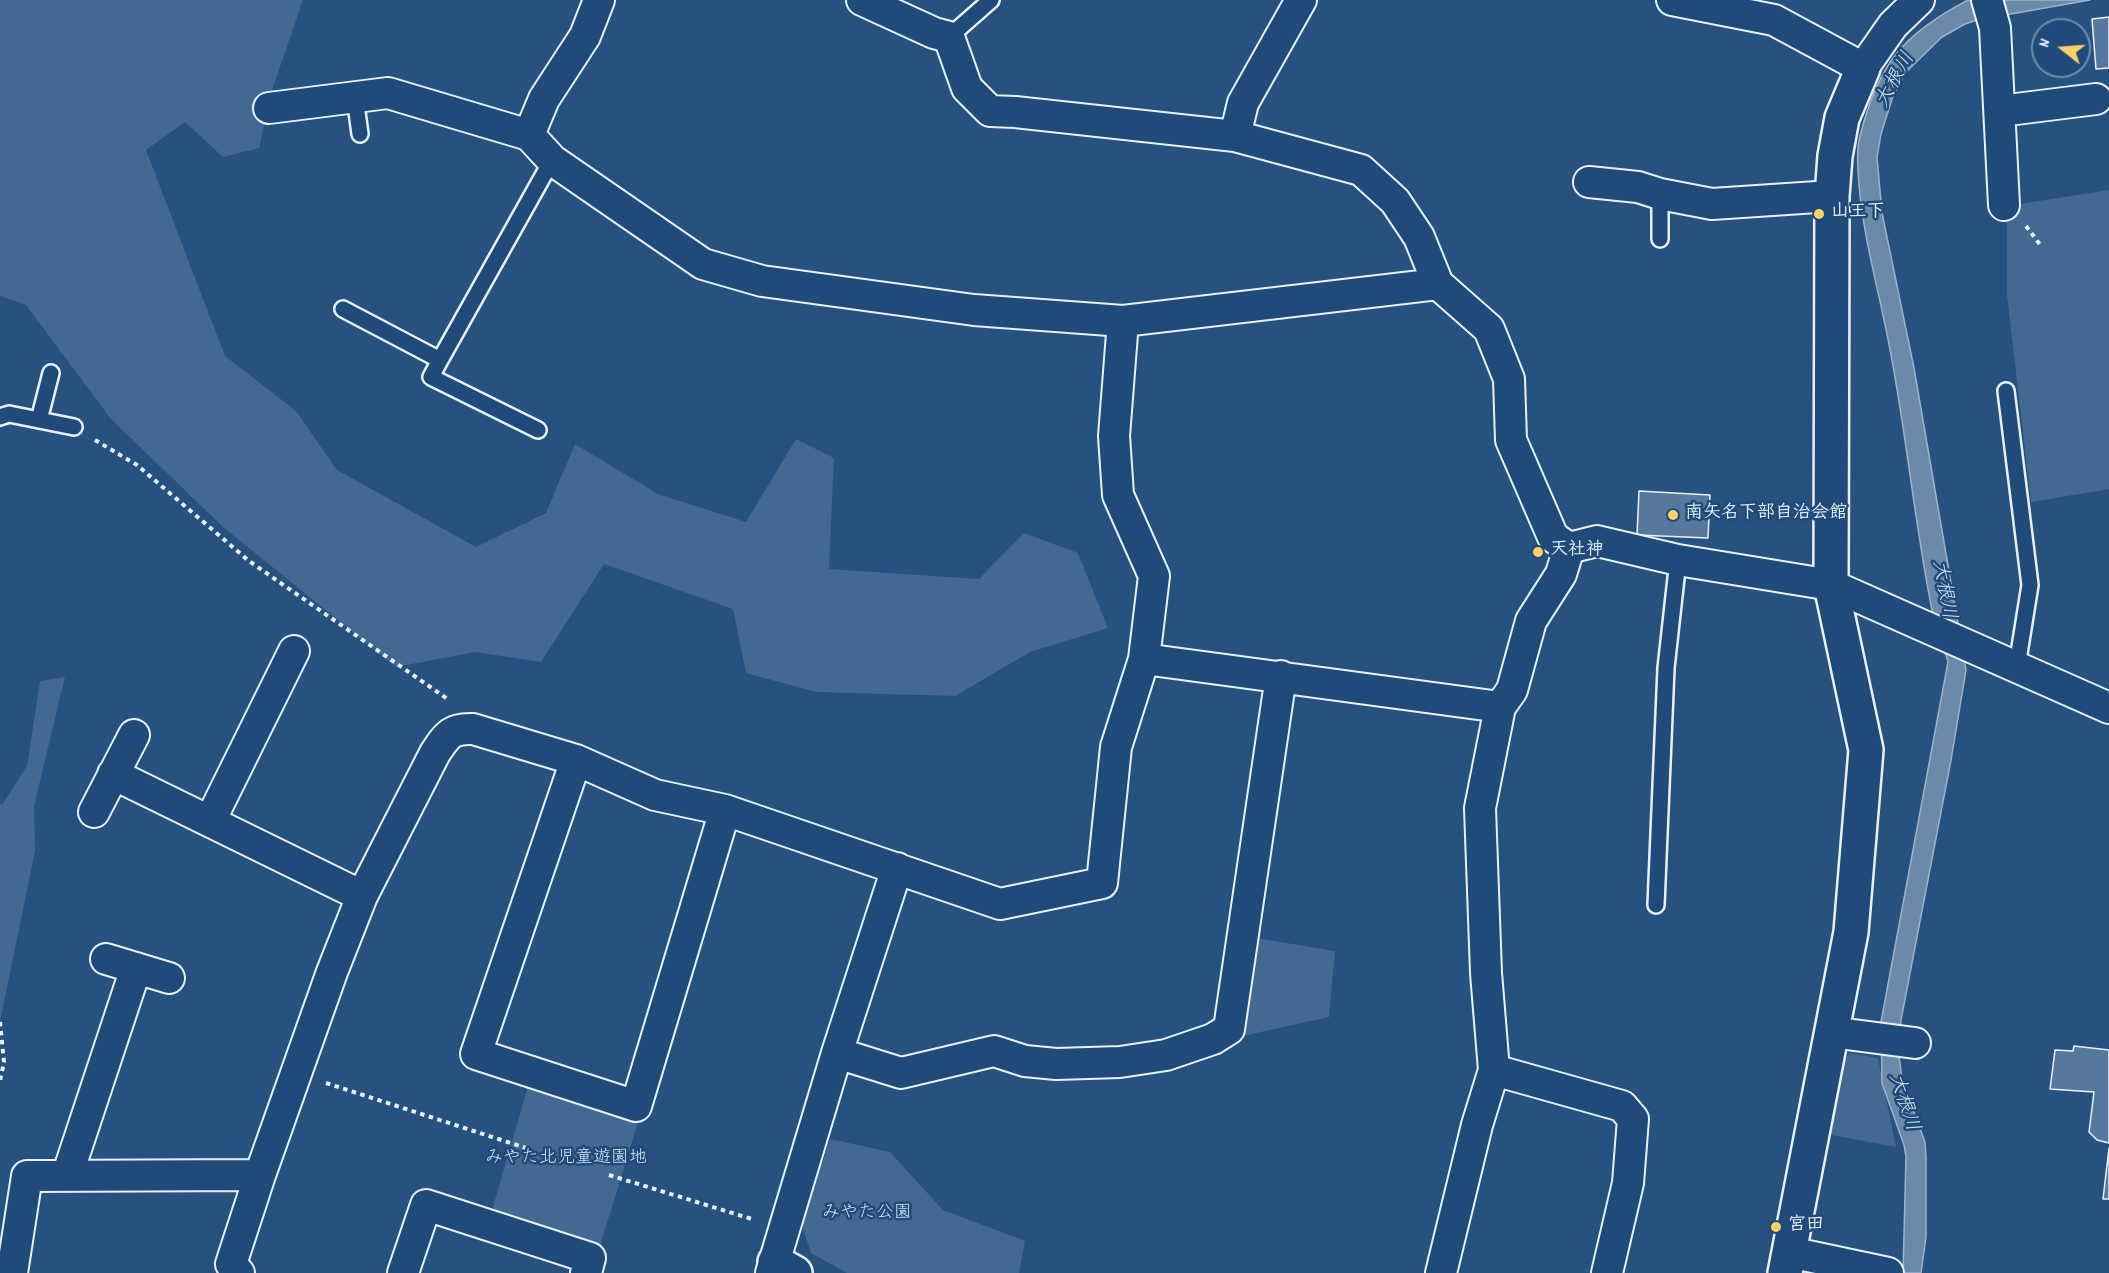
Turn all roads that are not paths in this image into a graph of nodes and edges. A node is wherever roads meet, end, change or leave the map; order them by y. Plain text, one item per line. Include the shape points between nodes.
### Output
1 (599, 0) edge
2 (862, 0) edge
3 (991, 0) edge
4 (1301, 0) edge
5 (1672, 0) edge
6 (1919, 0) edge
7 (1991, 14) edge
8 (950, 37) junction
9 (1863, 68) junction
10 (356, 97) junction
11 (2096, 99) dead end
12 (269, 108) dead end
13 (2000, 111) junction
14 (360, 134) dead end
15 (529, 135) junction
16 (1235, 136) junction
17 (552, 160) junction
18 (1589, 182) dead end
19 (1660, 194) junction
20 (1832, 196) junction
21 (2004, 206) dead end
22 (1660, 239) dead end
23 (1438, 284) junction
24 (343, 309) dead end
25 (1123, 321) junction
26 (440, 360) junction
27 (51, 372) dead end
28 (2006, 391) dead end
29 (0, 417) edge
30 (39, 420) junction
31 (74, 427) road end
32 (538, 430) dead end
33 (1569, 548) junction
34 (1678, 560) junction
35 (1831, 585) junction
36 (294, 651) dead end
37 (1144, 659) junction
38 (2017, 666) junction
39 (1281, 676) junction
40 (1500, 707) junction
41 (2109, 708) edge
42 (134, 735) dead end
43 (576, 760) junction
44 (113, 774) junction
45 (726, 810) junction
46 (94, 812) dead end
47 (210, 821) junction
48 (897, 868) junction
49 (362, 896) junction
50 (1656, 905) dead end
51 (105, 959) dead end
52 (136, 968) junction
53 (169, 978) dead end
54 (1831, 1032) junction
55 (1915, 1043) dead end
56 (837, 1053) junction
57 (1494, 1070) junction
58 (260, 1175) junction
59 (67, 1176) junction
60 (1787, 1263) edge
61 (780, 1269) edge
62 (12, 1273) edge
63 (239, 1273) edge
64 (403, 1273) edge
65 (586, 1273) edge
66 (1441, 1273) edge
67 (1607, 1273) edge
68 (1888, 1273) edge

1 - 15 street via 585,36 544,99
2 - 8 street
3 - 8 lane
4 - 16 street via 1243,103
5 - 9 street via 1774,20
6 - 9 street via 1893,25
7 - 13 street
8 - 16 street via 967,88 990,111
9 - 20 street via 1842,118 1834,156
10 - 12 street
10 - 14 lane
10 - 15 street via 388,93
11 - 13 street
13 - 21 street
15 - 17 street
16 - 23 street via 1361,170 1395,201 1419,237
17 - 25 street via 703,264 762,281 974,310
17 - 26 lane
18 - 19 street via 1638,186
19 - 20 street via 1712,204
19 - 22 lane
20 - 35 street
23 - 25 street
23 - 33 street via 1489,329 1509,379 1511,440 1553,537
24 - 26 lane
25 - 37 street via 1114,436 1118,495 1154,576
26 - 32 lane via 431,377
27 - 30 lane
28 - 38 lane via 2030,585
29 - 30 lane via 9,414
30 - 31 lane
33 - 34 street via 1597,541
33 - 40 street via 1561,574 1531,621 1512,690
34 - 35 street
34 - 50 lane via 1666,668
35 - 38 street
35 - 54 street via 1866,750 1851,932
36 - 47 street
37 - 39 street
37 - 48 street via 1116,747 1102,883 1000,903
38 - 41 street
39 - 40 street
39 - 56 street via 1229,1029 1166,1056 1120,1062 1056,1064 1025,1061 994,1051 901,1073
40 - 57 street via 1480,808
42 - 44 street
43 - 45 street via 656,795
43 - 45 street via 476,1054 636,1106
43 - 49 street via 473,729 460,728 448,734
44 - 46 street
44 - 47 street
45 - 48 street
47 - 49 street
48 - 56 street
49 - 58 street
51 - 52 street
52 - 53 street
52 - 59 street
54 - 55 street
54 - 60 street
56 - 61 street via 784,1229
57 - 66 street
57 - 67 street via 1622,1106 1633,1119 1628,1183
58 - 59 street
58 - 63 street via 231,1264
59 - 62 street via 27,1176
60 - 68 street
64 - 65 street via 426,1204 590,1258

